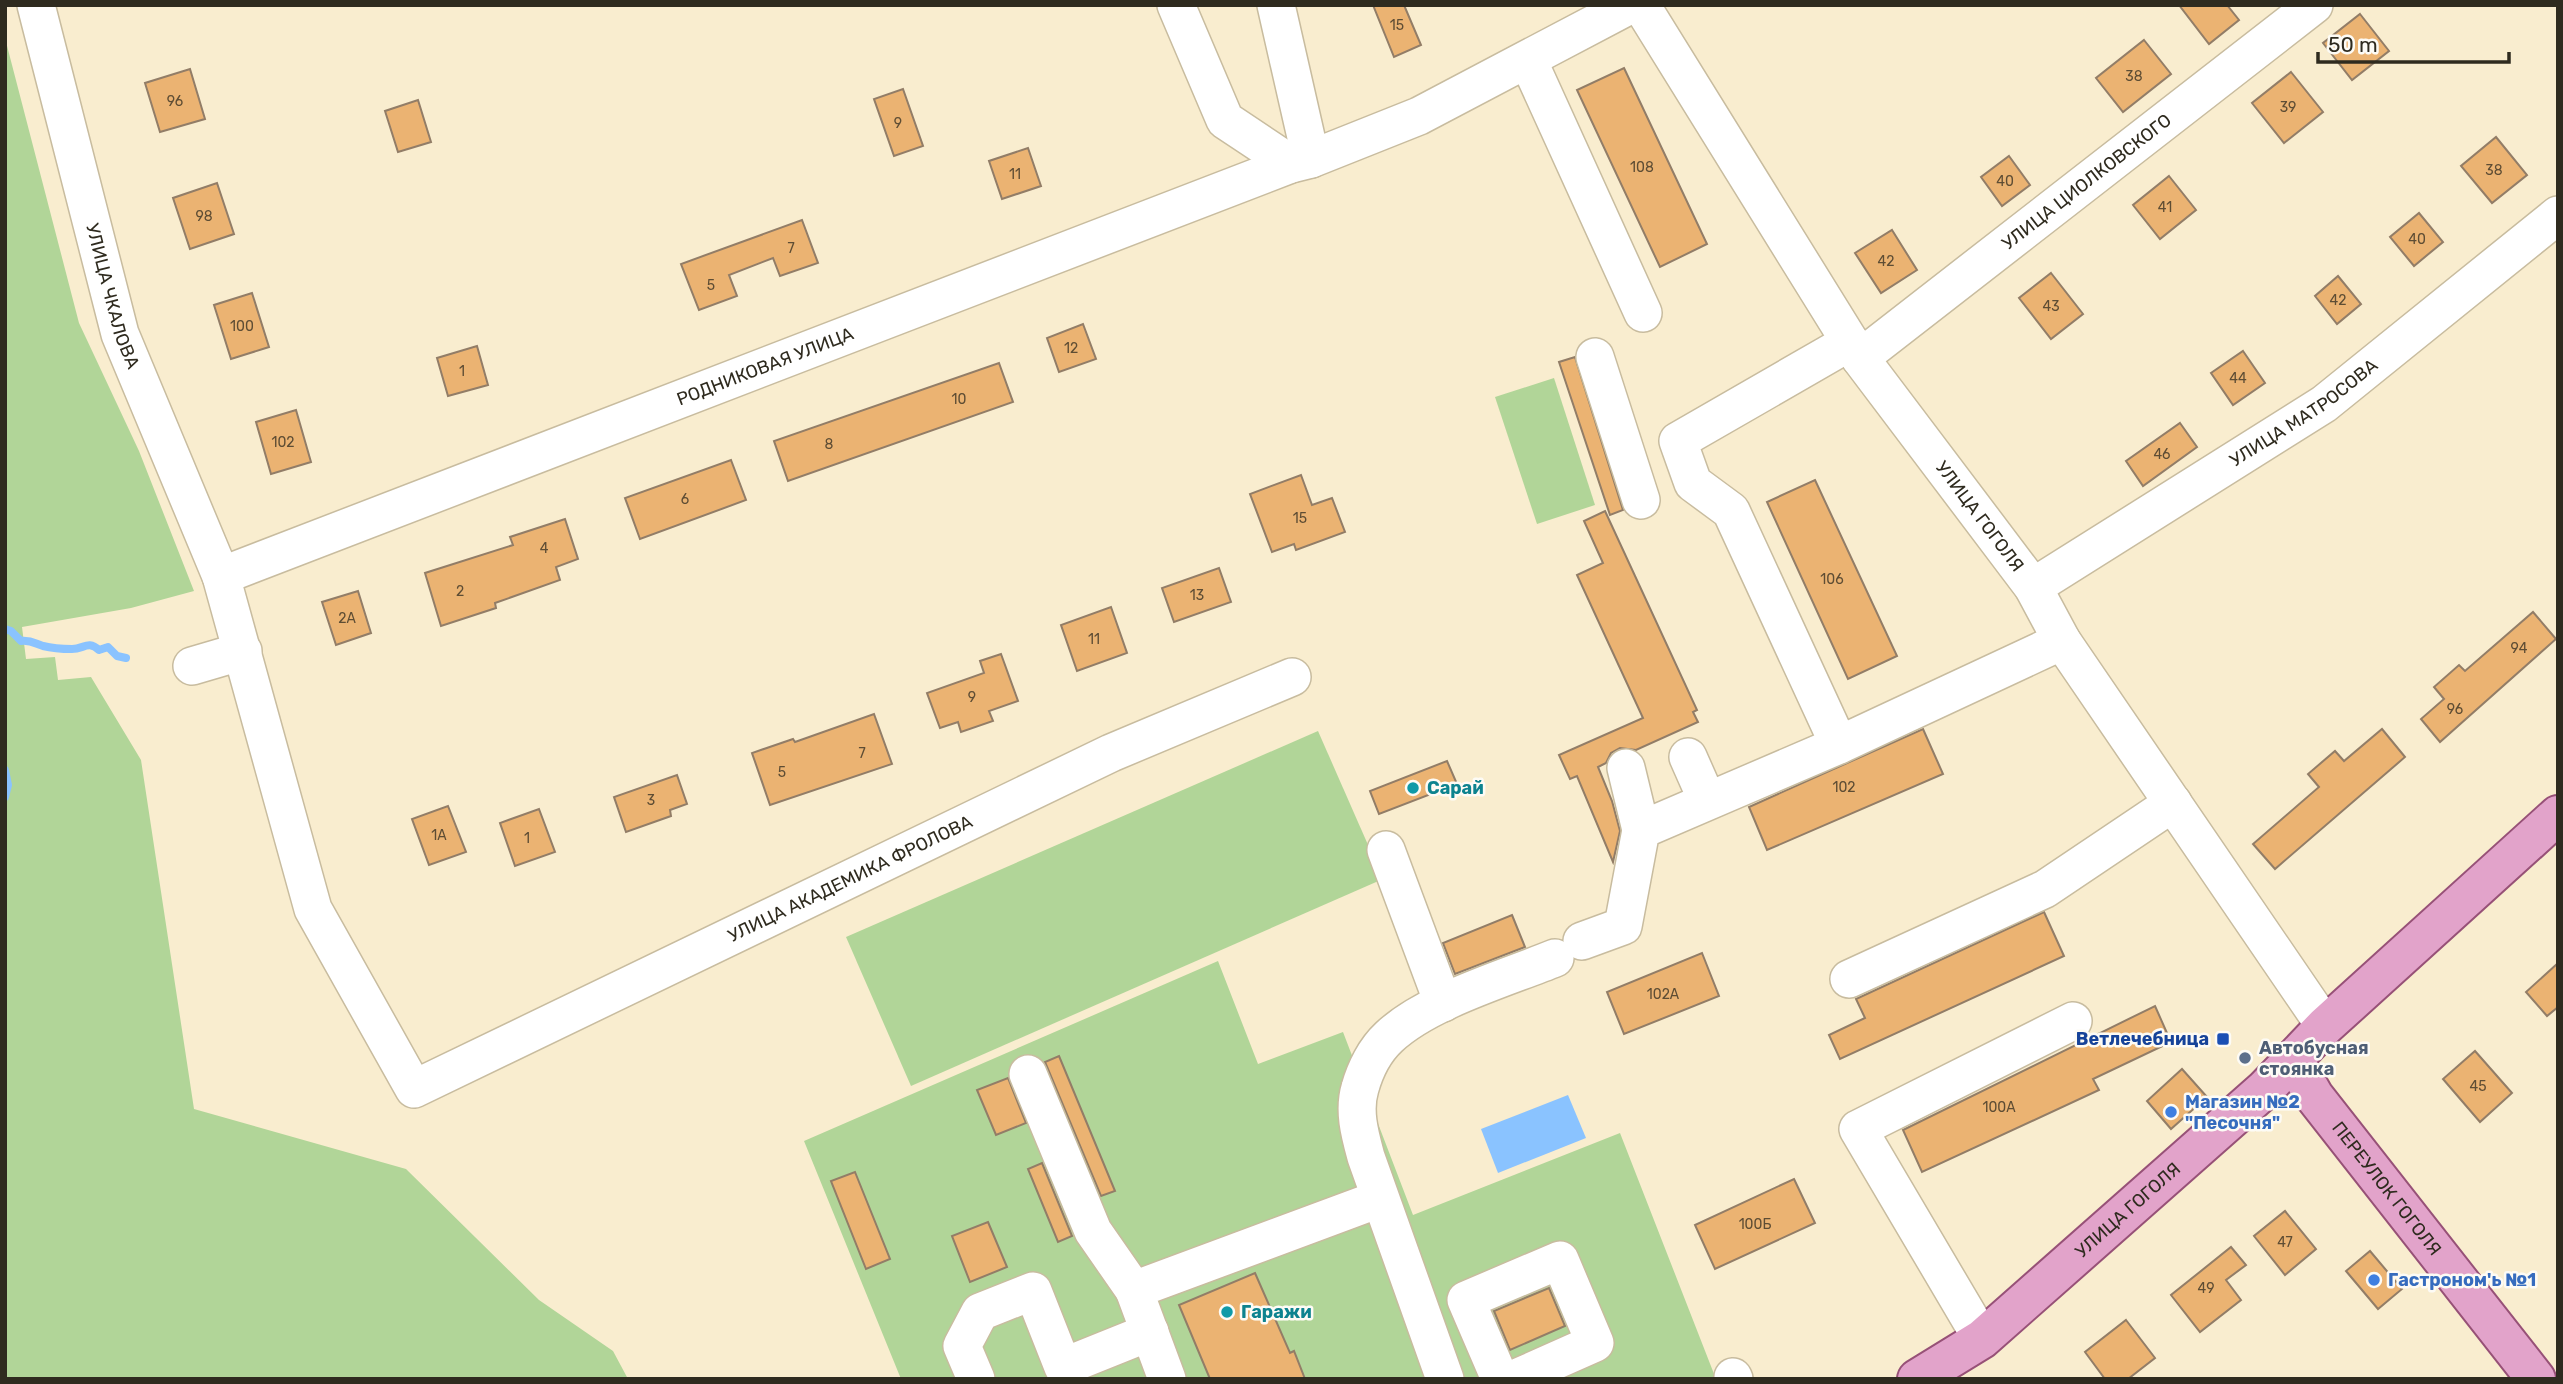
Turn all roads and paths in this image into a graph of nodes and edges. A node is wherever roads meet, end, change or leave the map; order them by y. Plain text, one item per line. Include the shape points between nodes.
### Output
1 (36, 5) edge
2 (1176, 5) edge
3 (1276, 5) edge
4 (1630, 5) edge
5 (1641, 5) edge
6 (2314, 5) edge
7 (1528, 60) junction
8 (1301, 162) junction
9 (2558, 215) edge
10 (1643, 313) dead end
11 (1855, 350) junction
12 (1595, 356) dead end
13 (1678, 441) junction
14 (1627, 454) junction
15 (1642, 500) dead end
16 (220, 576) junction
17 (2034, 587) junction
18 (2062, 641) junction
19 (243, 651) junction
20 (192, 666) dead end
21 (1292, 677) dead end
22 (1839, 745) junction
23 (1688, 757) dead end
24 (1626, 768) dead end
25 (1707, 800) junction
26 (2173, 803) junction
27 (2558, 815) edge
28 (1641, 830) junction
29 (1386, 850) dead end
30 (1849, 979) dead end
31 (1443, 1003) junction
32 (2073, 1021) dead end
33 (2325, 1026) junction
34 (2294, 1061) junction
35 (1028, 1074) dead end
36 (414, 1089) joint
37 (1379, 1199) junction
38 (1134, 1290) junction
39 (1150, 1332) junction
40 (1982, 1339) junction
41 (976, 1379) edge
42 (1167, 1379) edge
43 (1445, 1379) edge
44 (1500, 1379) edge
45 (1514, 1379) edge
46 (1917, 1379) edge
47 (2536, 1379) edge

1 - 16 street, УЛИЦА ЧКАЛОВА via 120,334
2 - 8 street via 1225,120
3 - 8 street
4 - 7 street, РОДНИКОВАЯ УЛИЦА
5 - 11 street, УЛИЦА ГОГОЛЯ
6 - 11 street, УЛИЦА ЦИОЛКОВСКОГО
7 - 8 street, РОДНИКОВАЯ УЛИЦА via 1419,116
7 - 10 street
8 - 16 street, РОДНИКОВАЯ УЛИЦА
9 - 17 street, УЛИЦА МАТРОСОВА via 2323,404
11 - 13 street, УЛИЦА ЦИОЛКОВСКОГО
11 - 17 street, УЛИЦА ГОГОЛЯ
12 - 14 street
13 - 14 street, УЛИЦА ЦИОЛКОВСКОГО
13 - 22 street via 1693,483 1731,511
14 - 15 street
16 - 19 street, УЛИЦА ЧКАЛОВА
17 - 18 street, УЛИЦА ГОГОЛЯ
18 - 22 street
18 - 26 street, УЛИЦА ГОГОЛЯ
19 - 20 street
19 - 36 street, УЛИЦА ЧКАЛОВА via 313,908
21 - 36 street, УЛИЦА АКАДЕМИКА ФРОЛОВА via 1111,753
22 - 25 street
23 - 25 street
24 - 28 street
25 - 28 street
26 - 30 street via 2045,889
26 - 33 street, УЛИЦА ГОГОЛЯ
27 - 33 main road, УЛИЦА ГОГОЛЯ
28 - 31 street via 1623,926
29 - 31 street
31 - 37 street via 1389,1037 1371,1060 1359,1090 1357,1122
32 - 40 street via 1858,1129
33 - 34 main road, УЛИЦА ГОГОЛЯ
34 - 40 main road, УЛИЦА ГОГОЛЯ
34 - 47 main road, ПЕРЕУЛОК ГОГОЛЯ via 2314,1096
35 - 38 street via 1093,1231
37 - 38 street
37 - 43 street
38 - 39 street
39 - 41 street via 1063,1367 1034,1291 980,1312 962,1346
39 - 42 street
40 - 46 main road, УЛИЦА ГОГОЛЯ
44 - 45 street via 1466,1300 1560,1260 1595,1343

